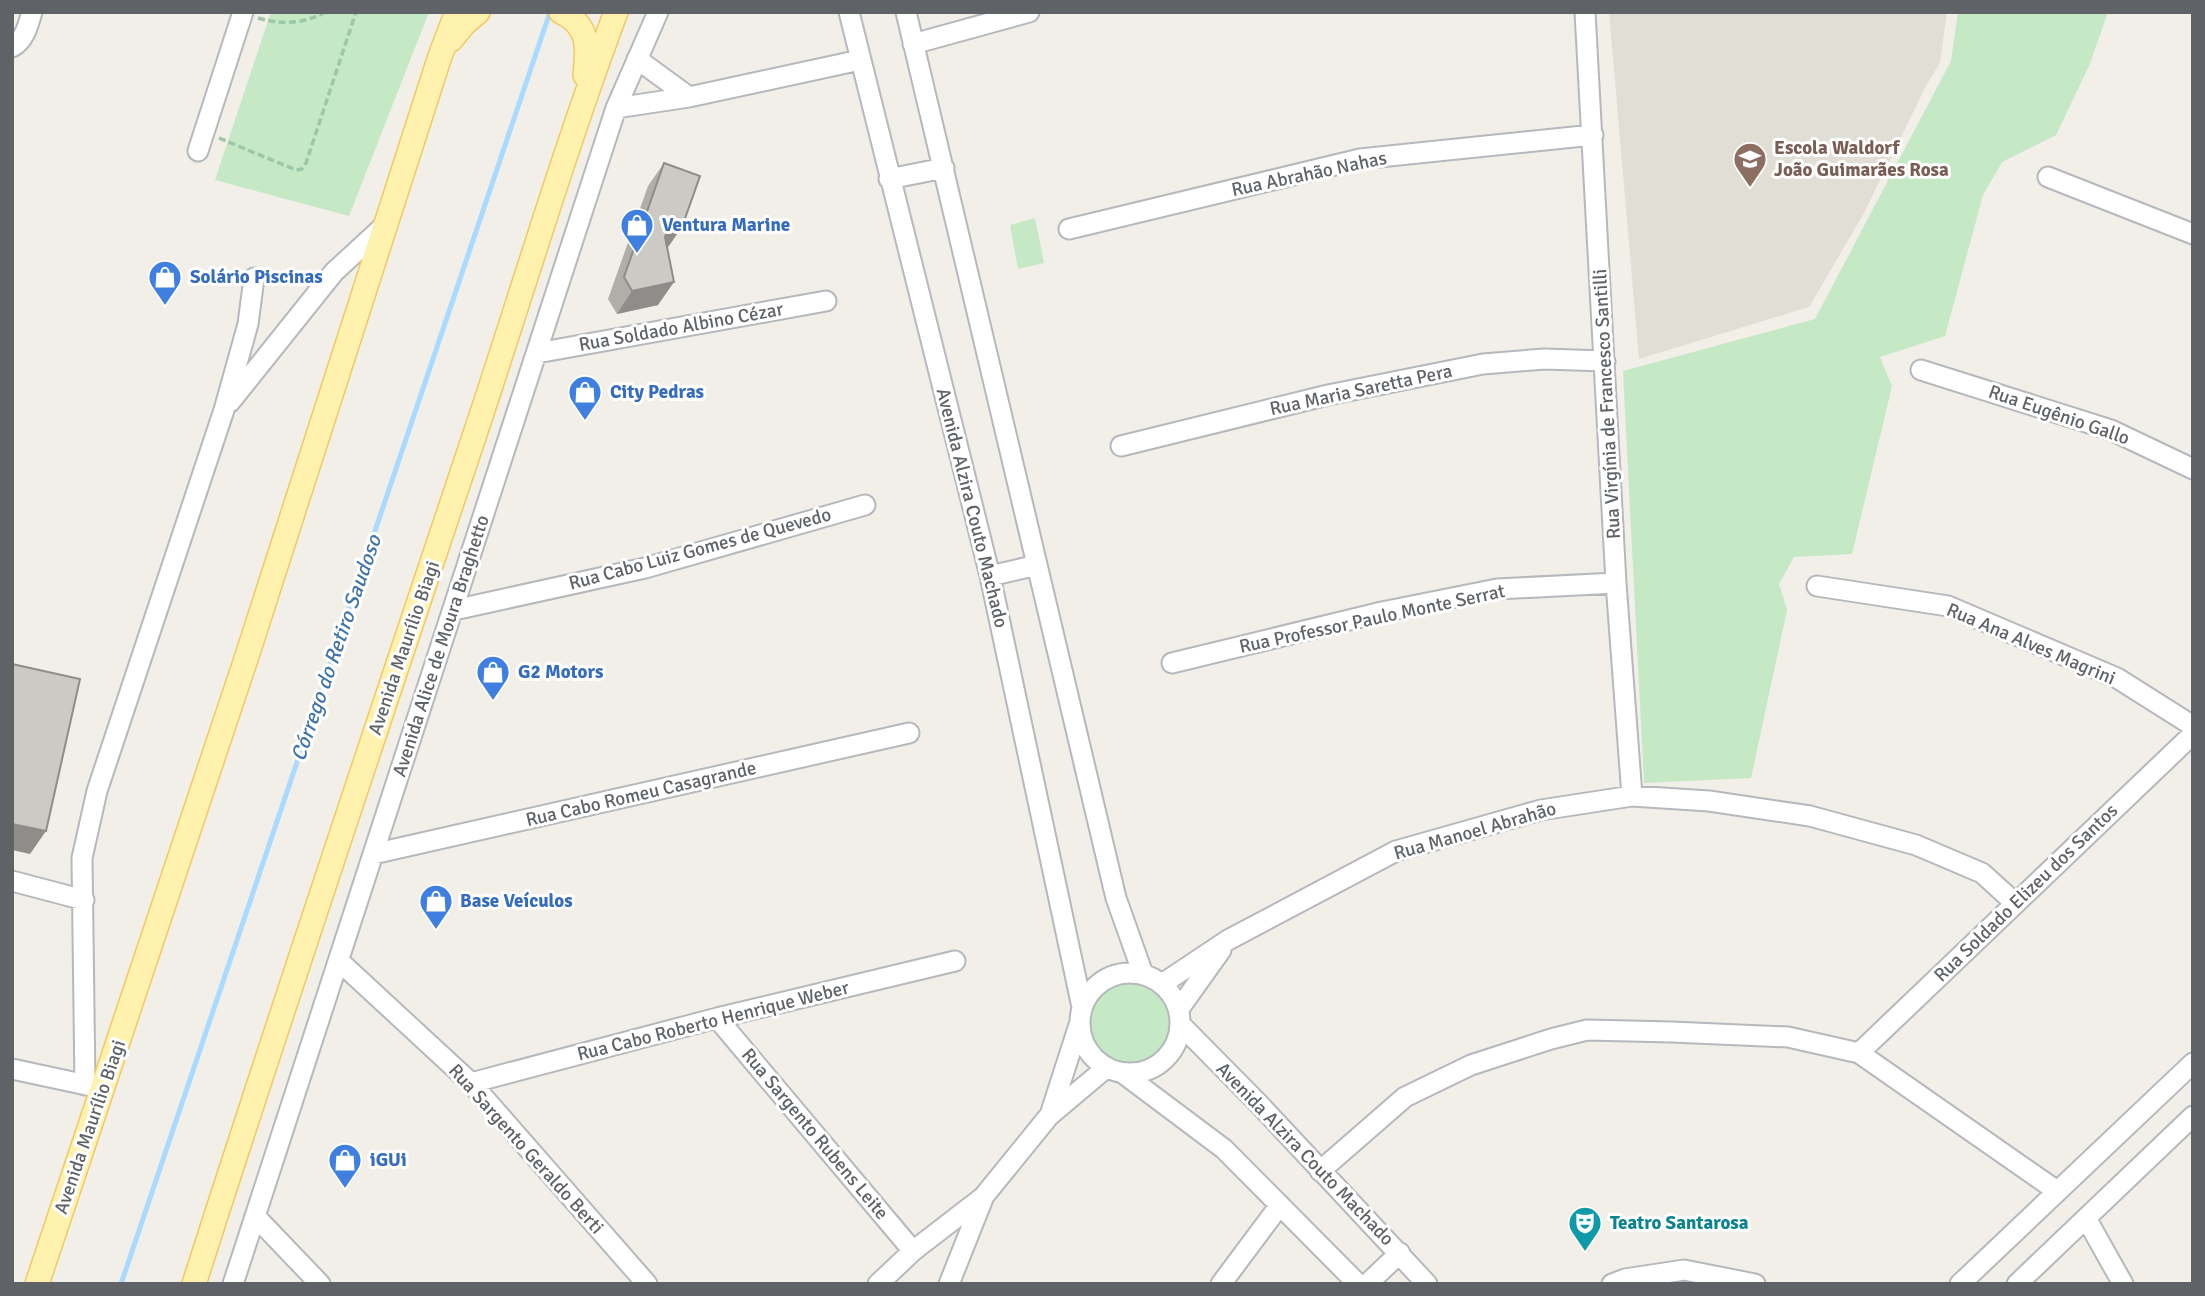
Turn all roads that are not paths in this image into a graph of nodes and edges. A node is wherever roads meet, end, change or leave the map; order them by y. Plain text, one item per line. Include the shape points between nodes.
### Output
1 (32, 12) edge
2 (457, 12) edge
3 (478, 12) edge
4 (615, 12) edge
5 (658, 12) edge
6 (849, 12) edge
7 (906, 12) edge
8 (1029, 12) edge
9 (1585, 12) edge
10 (243, 13) edge
11 (567, 15) edge
12 (913, 44) junction
13 (12, 47) edge
14 (440, 56) junction
15 (636, 59) junction
16 (860, 60) junction
17 (689, 97) junction
18 (581, 106) junction
19 (616, 108) junction
20 (1593, 135) junction
21 (201, 142) road end
22 (944, 168) junction
23 (2048, 177) dead end
24 (889, 179) junction
25 (383, 226) junction
26 (1069, 229) dead end
27 (2193, 233) edge
28 (254, 278) dead end
29 (826, 301) dead end
30 (537, 353) junction
31 (1605, 361) junction
32 (1921, 370) dead end
33 (224, 410) junction
34 (1121, 446) dead end
35 (2193, 469) edge
36 (865, 505) dead end
37 (1037, 565) junction
38 (990, 576) junction
39 (1616, 583) junction
40 (1817, 586) dead end
41 (454, 610) junction
42 (1172, 663) dead end
43 (2193, 726) edge
44 (909, 733) dead end
45 (2193, 734) edge
46 (1632, 796) junction
47 (373, 854) junction
48 (12, 881) edge
49 (84, 900) junction
50 (2015, 904) junction
51 (1227, 940) junction
52 (339, 961) junction
53 (955, 961) dead end
54 (1143, 974) junction
55 (1162, 984) junction
56 (1081, 1016) junction
57 (1180, 1017) junction
58 (717, 1018) junction
59 (1859, 1053) junction
60 (2193, 1063) edge
61 (12, 1069) edge
62 (1115, 1071) junction
63 (471, 1083) junction
64 (94, 1087) junction
65 (1049, 1116) junction
66 (2193, 1116) edge
67 (1320, 1171) junction
68 (2057, 1191) junction
69 (984, 1196) junction
70 (1280, 1205) junction
71 (255, 1216) junction
72 (2086, 1218) junction
73 (913, 1251) junction
74 (1400, 1253) junction
75 (1962, 1283) edge
76 (37, 1284) edge
77 (194, 1284) edge
78 (233, 1284) edge
79 (320, 1284) edge
80 (646, 1284) edge
81 (878, 1284) edge
82 (948, 1284) edge
83 (1221, 1284) edge
84 (1358, 1284) edge
85 (1367, 1284) edge
86 (1427, 1284) edge
87 (1612, 1284) edge
88 (1755, 1284) edge
89 (2017, 1284) edge
90 (2123, 1284) edge

1 - 13 street via 24,36
2 - 14 main road, Avenida Maurílio Biagi
3 - 14 main road
4 - 18 main road, Avenida Maurílio Biagi
5 - 15 street, Avenida Alice de Moura Braghetto
6 - 16 street, Avenida Alzira Couto Machado
7 - 12 street
8 - 12 street
9 - 20 street, Rua Virgínia de Francesco Santilli
10 - 21 street
11 - 18 main road via 579,25 588,50
12 - 22 street
14 - 25 main road, Avenida Maurílio Biagi
15 - 17 street
15 - 19 street, Avenida Alice de Moura Braghetto
16 - 17 street
16 - 24 street, Avenida Alzira Couto Machado
17 - 19 street
18 - 77 main road, Avenida Maurílio Biagi
19 - 30 street, Avenida Alice de Moura Braghetto
20 - 26 street, Rua Abrahão Nahas via 1360,159
20 - 31 street, Rua Virgínia de Francesco Santilli
22 - 24 street
22 - 37 street
23 - 27 street
24 - 38 street, Avenida Alzira Couto Machado
25 - 33 street via 334,272
25 - 64 main road, Avenida Maurílio Biagi via 247,656
28 - 33 street via 248,324
29 - 30 street, Rua Soldado Albino Cézar
30 - 41 street, Avenida Alice de Moura Braghetto
31 - 34 street, Rua Maria Saretta Pera via 1544,359 1482,365 1328,395
31 - 39 street, Rua Virgínia de Francesco Santilli
32 - 35 street, Rua Eugênio Gallo via 2111,430
33 - 49 street via 97,792 82,858
36 - 41 street, Rua Cabo Luiz Gomes de Quevedo via 645,568
37 - 38 street
37 - 54 street via 1116,898
38 - 56 street, Avenida Alzira Couto Machado
39 - 42 street, Rua Professor Paulo Monte Serrat via 1497,589
39 - 46 street, Rua Virgínia de Francesco Santilli
40 - 43 street, Rua Ana Alves Magrini via 1948,606 2117,678
41 - 47 street, Avenida Alice de Moura Braghetto
44 - 47 street, Rua Cabo Romeu Casagrande
45 - 50 street, Rua Soldado Elizeu dos Santos
46 - 50 street, Rua Manoel Abrahão via 1709,801 1810,816 1916,845 1982,873
46 - 51 street, Rua Manoel Abrahão via 1541,810 1396,851
47 - 52 street, Avenida Alice de Moura Braghetto
48 - 49 street
49 - 64 street
50 - 59 street, Rua Soldado Elizeu dos Santos
51 - 55 street, Rua Manoel Abrahão
51 - 57 street, Rua Manoel Abrahão
52 - 63 street, Rua Sargento Geraldo Berti
52 - 71 street, Avenida Alice de Moura Braghetto
53 - 58 street, Rua Cabo Roberto Henrique Weber
54 - 55 street
54 - 56 street via 1113,975 1100,983 1089,993
55 - 57 street
56 - 62 street via 1087,1050
56 - 65 street
57 - 62 street via 1176,1045 1163,1062 1145,1072
57 - 67 street, Avenida Alzira Couto Machado
58 - 63 street, Rua Cabo Roberto Henrique Weber
58 - 73 street, Rua Sargento Rubens Leite
59 - 67 street via 1788,1037 1587,1030 1471,1065 1405,1097
59 - 68 street
60 - 68 street
61 - 64 street
62 - 65 street
62 - 70 street via 1224,1149
63 - 80 street, Rua Sargento Geraldo Berti
64 - 76 main road, Avenida Maurílio Biagi
65 - 69 street
66 - 72 street
67 - 74 street, Avenida Alzira Couto Machado
68 - 75 street
69 - 73 street
69 - 82 street
70 - 83 street
70 - 84 street
71 - 78 street, Avenida Alice de Moura Braghetto
71 - 79 street
72 - 89 street
72 - 90 street
73 - 81 street
74 - 85 street
74 - 86 street, Avenida Alzira Couto Machado
87 - 88 street via 1684,1270

